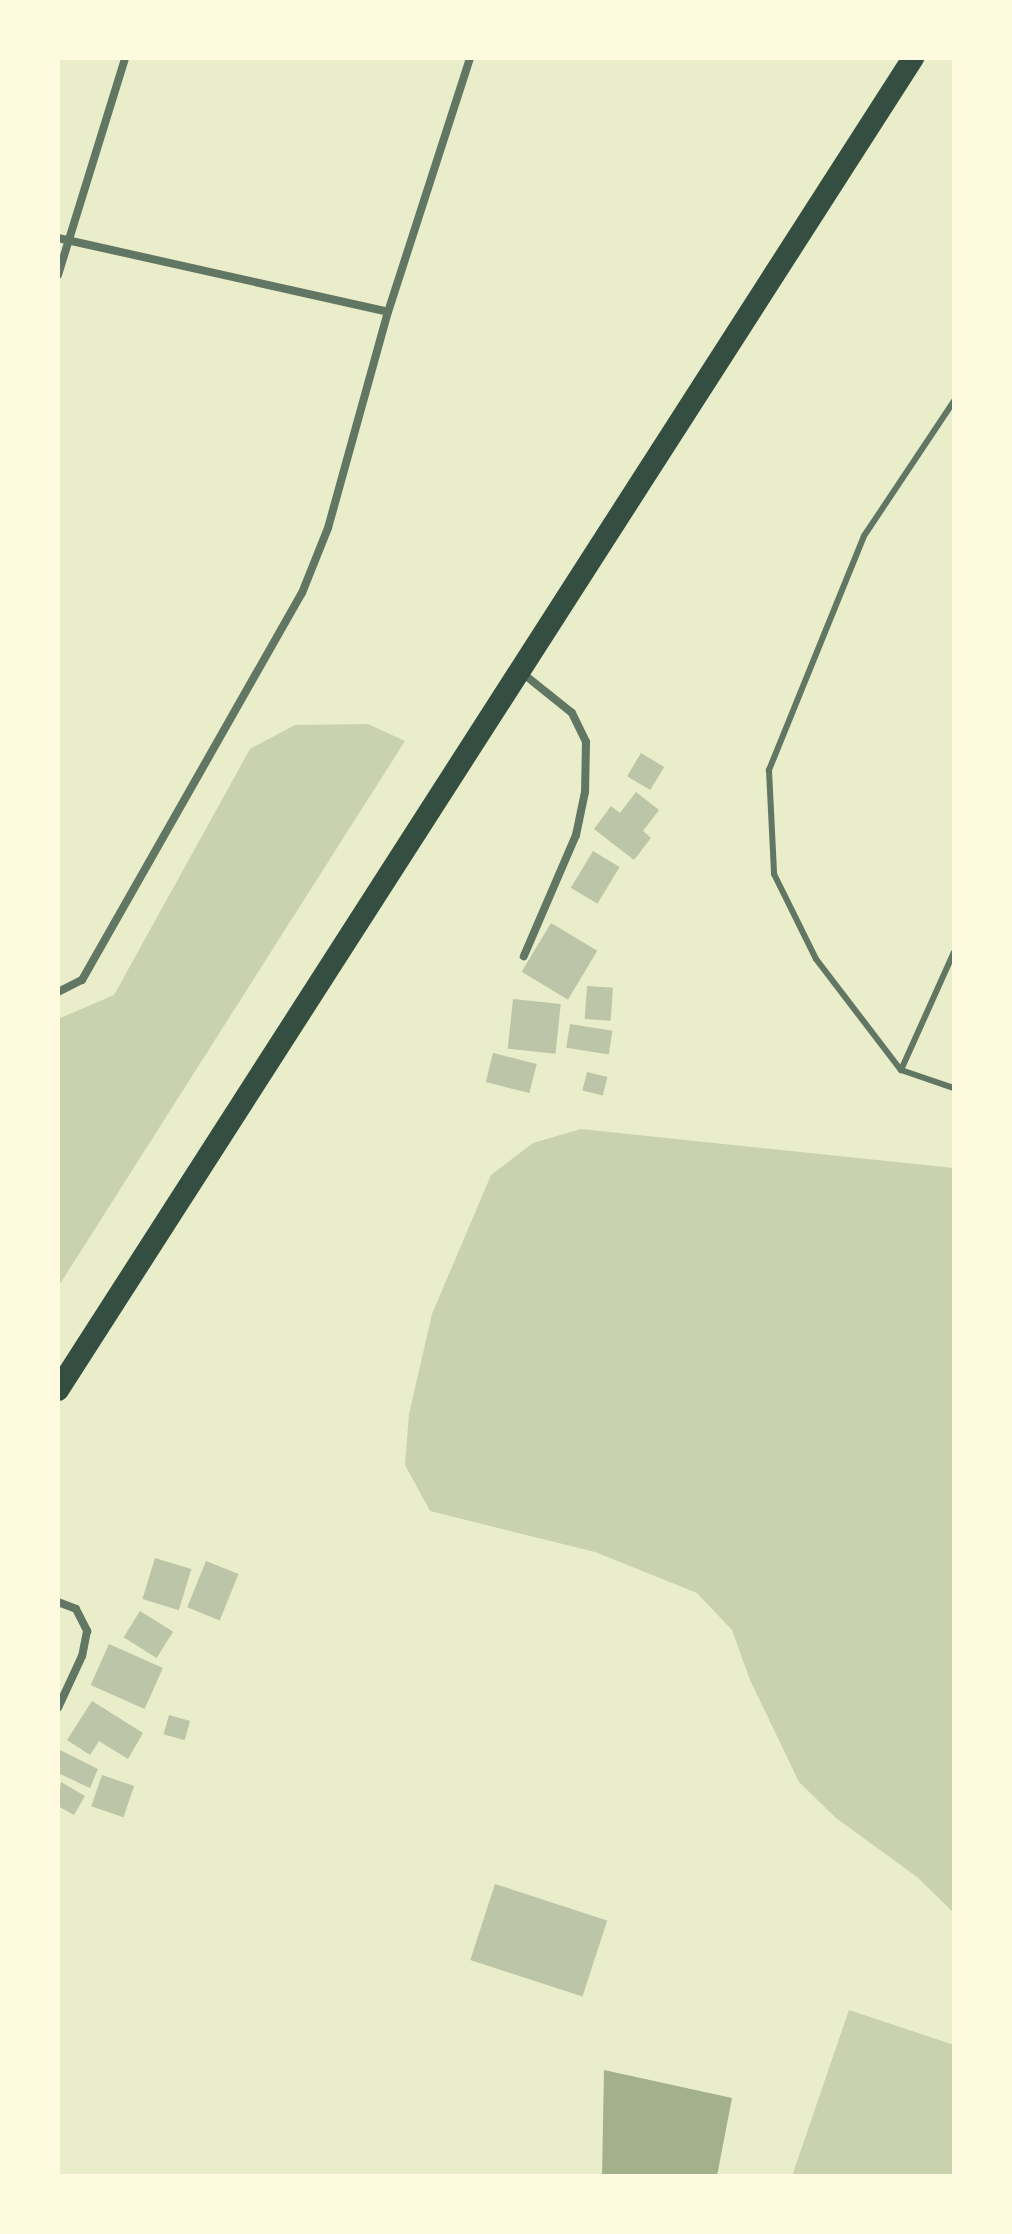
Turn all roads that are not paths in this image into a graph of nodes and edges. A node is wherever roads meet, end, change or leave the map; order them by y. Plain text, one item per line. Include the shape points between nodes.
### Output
1 (125, 58) edge
2 (470, 58) edge
3 (913, 58) edge
4 (58, 238) edge
5 (68, 241) junction
6 (58, 275) edge
7 (388, 312) junction
8 (954, 401) edge
9 (521, 671) junction
10 (954, 952) edge
11 (524, 956) dead end
12 (58, 992) edge
13 (901, 1070) junction
14 (954, 1088) edge
15 (58, 1390) edge
16 (58, 1602) edge
17 (58, 1708) edge

1 - 5 street
2 - 7 street
3 - 9 highway
4 - 5 street
5 - 6 street
5 - 7 street
7 - 12 street via 328,528 302,593 82,980
8 - 13 lane via 864,536 769,770 774,874 816,959
9 - 11 street via 572,713 586,742 585,792 576,835
9 - 15 highway
10 - 13 lane
13 - 14 lane
16 - 17 street via 76,1609 87,1631 82,1656

